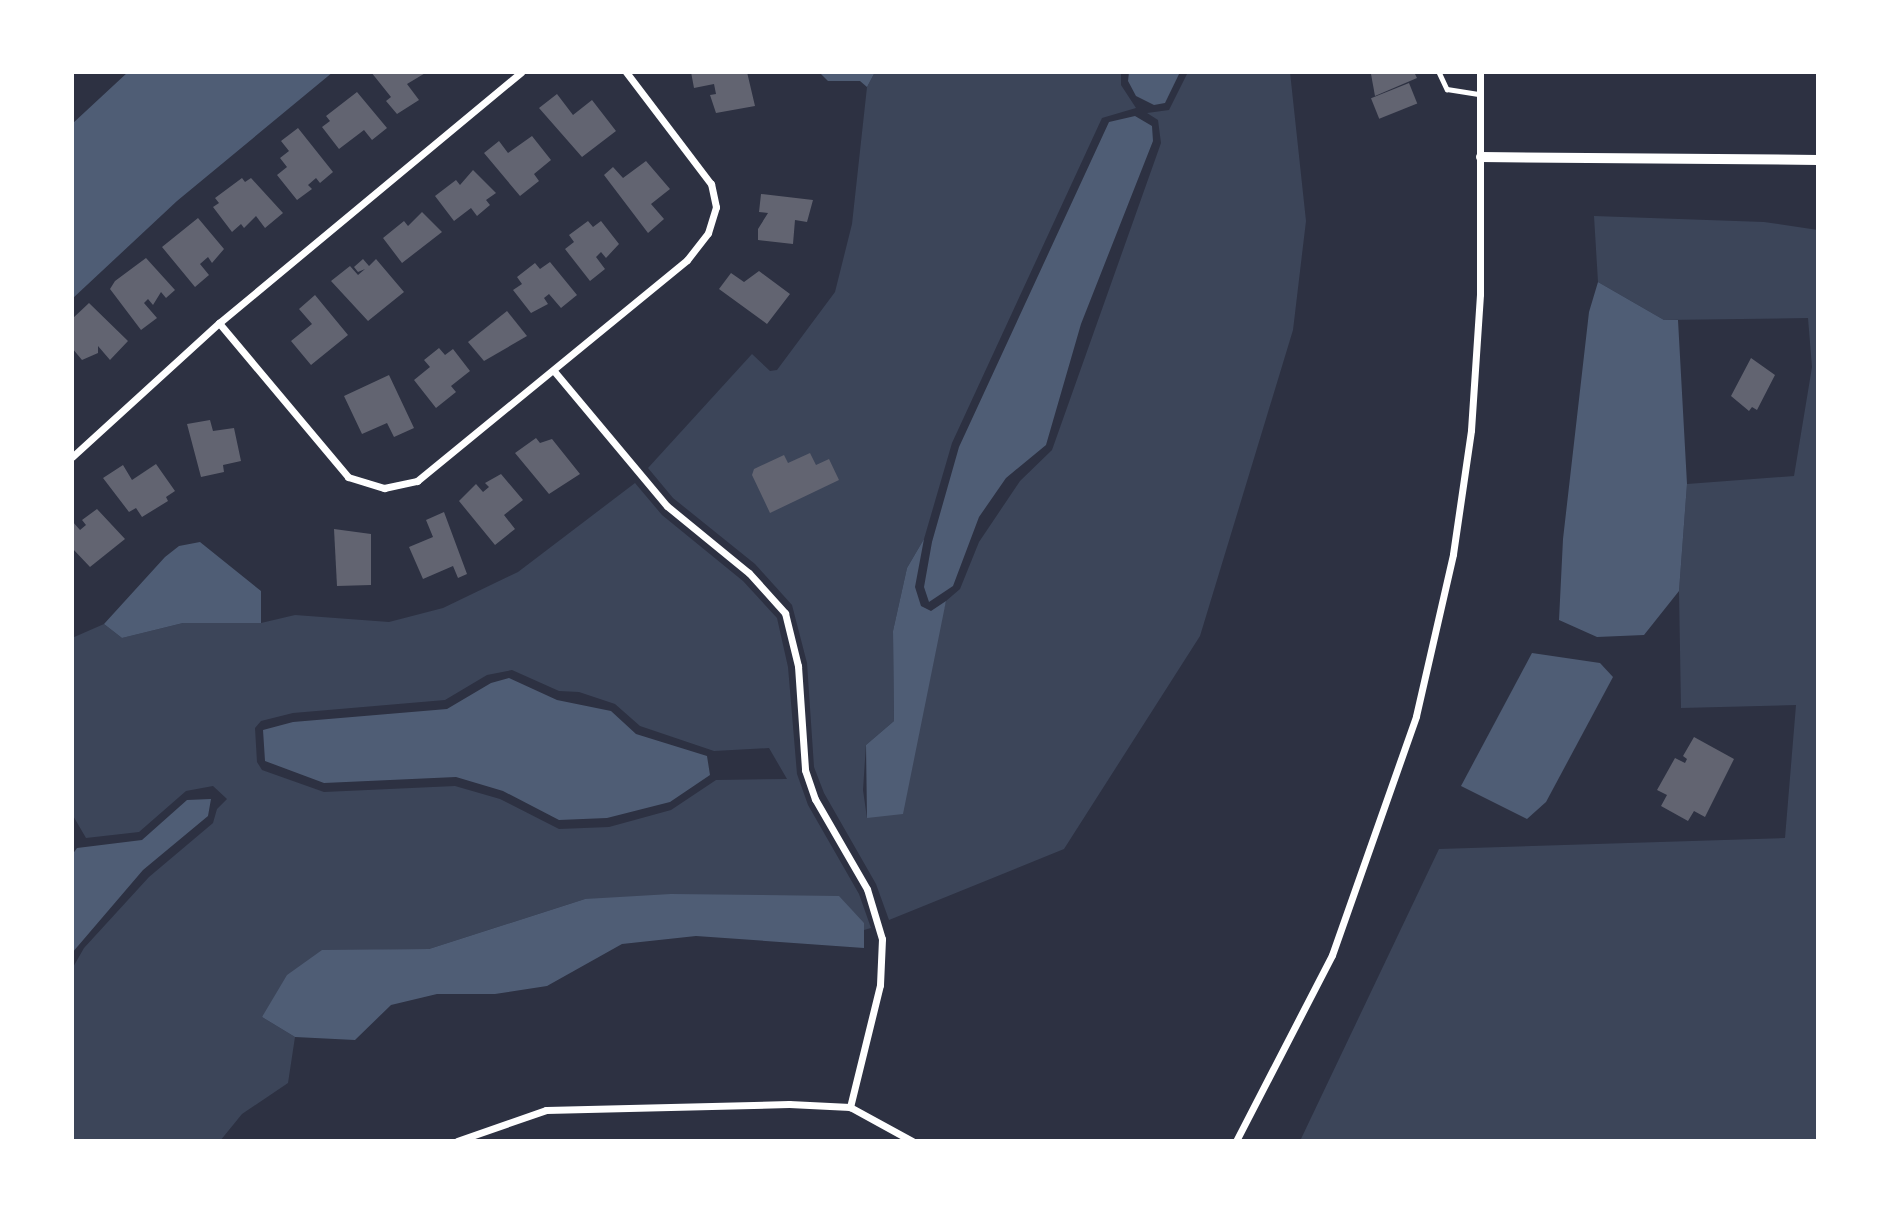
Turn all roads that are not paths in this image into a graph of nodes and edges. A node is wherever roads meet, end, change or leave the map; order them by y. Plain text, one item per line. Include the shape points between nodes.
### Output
1 (521, 72) edge
2 (626, 72) edge
3 (1439, 72) edge
4 (1480, 72) edge
5 (1480, 94) junction
6 (1481, 157) junction
7 (1818, 160) edge
8 (219, 323) junction
9 (554, 371) junction
10 (72, 457) edge
11 (849, 1107) junction
12 (457, 1141) edge
13 (912, 1141) edge
14 (1236, 1141) edge

1 - 8 street
2 - 9 street via 697,160 711,184 716,207 708,233 687,260
3 - 5 lane via 1447,89
4 - 5 street
5 - 6 street
6 - 7 street
6 - 14 street via 1480,294 1471,430 1452,554 1416,716 1332,955
8 - 9 street via 348,477 384,488 417,481
8 - 10 street
9 - 11 street via 667,506 749,573 785,613 798,666 805,770 816,799 867,889 883,939 880,985
11 - 12 street via 603,1105 546,1110
11 - 13 street

